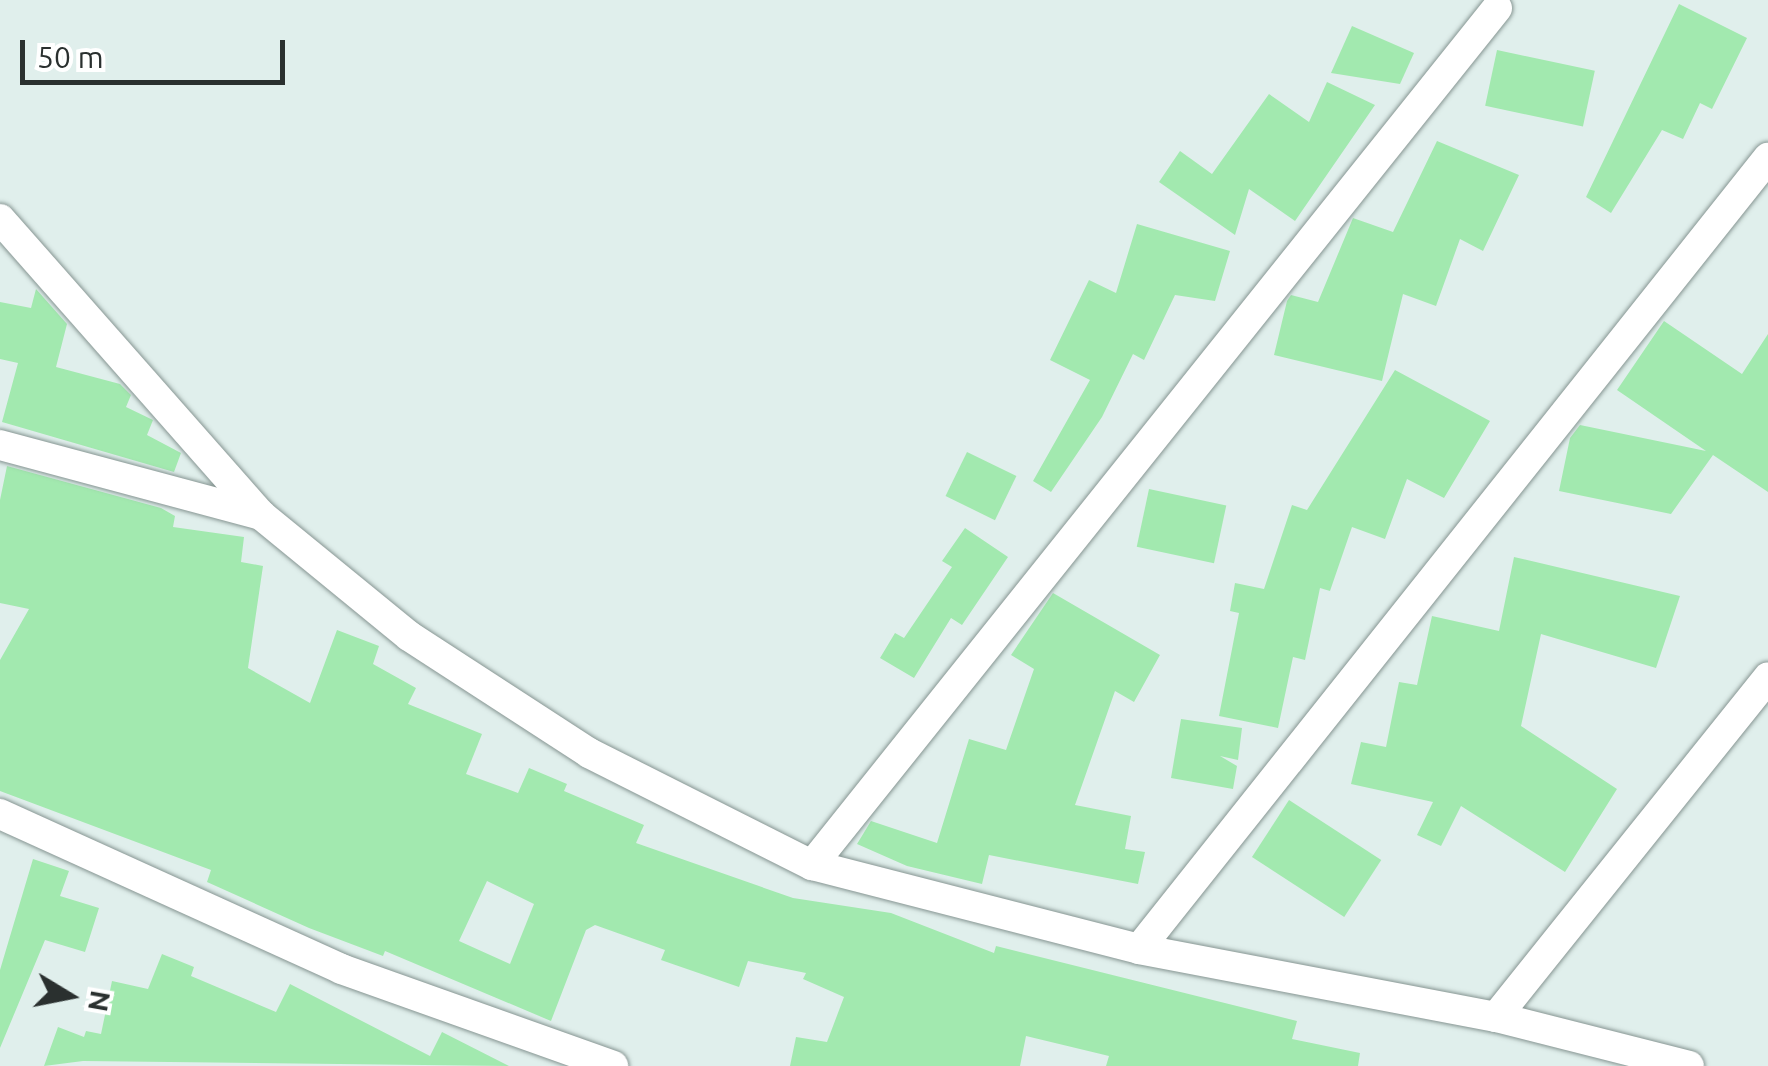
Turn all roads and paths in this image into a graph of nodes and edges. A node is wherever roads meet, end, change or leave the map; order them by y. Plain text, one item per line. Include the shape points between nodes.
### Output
1 (1497, 8) dead end
2 (1768, 158) edge
3 (0, 219) edge
4 (0, 445) edge
5 (261, 515) junction
6 (1768, 677) edge
7 (0, 814) edge
8 (812, 865) junction
9 (1140, 950) junction
10 (1496, 1016) junction
11 (613, 1066) edge
12 (1689, 1066) edge

1 - 8 street
2 - 9 street
3 - 5 street
4 - 5 street
5 - 8 street via 409,636 589,754
6 - 10 street
7 - 11 street via 341,969
8 - 9 street
9 - 10 street
10 - 12 street

